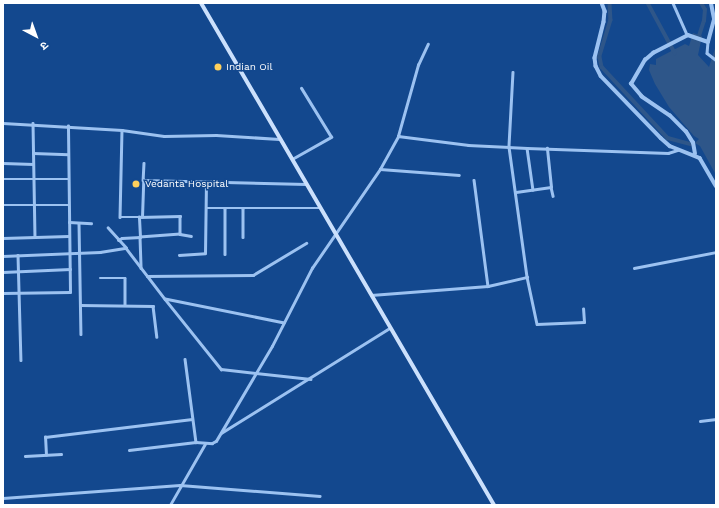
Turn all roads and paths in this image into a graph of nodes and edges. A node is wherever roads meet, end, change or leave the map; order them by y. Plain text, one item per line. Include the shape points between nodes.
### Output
1 (201, 3) edge
2 (602, 3) edge
3 (673, 3) edge
4 (711, 3) edge
5 (690, 36) junction
6 (708, 42) junction
7 (428, 44) dead end
8 (716, 60) edge
9 (513, 72) dead end
10 (301, 88) dead end
11 (3, 123) edge
12 (33, 123) junction
13 (68, 126) junction
14 (122, 130) junction
15 (398, 136) junction
16 (279, 139) junction
17 (510, 147) junction
18 (527, 148) junction
19 (547, 148) junction
20 (679, 149) junction
21 (34, 153) junction
22 (68, 154) junction
23 (695, 154) junction
24 (291, 160) junction
25 (3, 163) edge
26 (144, 163) dead end
27 (33, 164) junction
28 (380, 169) junction
29 (459, 175) dead end
30 (3, 179) edge
31 (34, 179) junction
32 (68, 179) junction
33 (143, 180) junction
34 (474, 180) dead end
35 (206, 183) junction
36 (306, 184) junction
37 (716, 186) edge
38 (551, 188) junction
39 (533, 190) junction
40 (516, 192) junction
41 (553, 196) dead end
42 (68, 205) junction
43 (3, 206) edge
44 (33, 206) junction
45 (206, 208) junction
46 (242, 208) junction
47 (320, 208) junction
48 (225, 209) junction
49 (141, 217) junction
50 (69, 222) junction
51 (79, 223) junction
52 (91, 223) dead end
53 (108, 228) dead end
54 (334, 233) junction
55 (180, 234) junction
56 (68, 236) junction
57 (191, 236) dead end
58 (35, 237) junction
59 (140, 237) junction
60 (243, 237) dead end
61 (3, 238) edge
62 (118, 240) junction
63 (306, 243) dead end
64 (126, 248) junction
65 (716, 252) edge
66 (69, 253) junction
67 (80, 253) junction
68 (225, 254) dead end
69 (18, 255) junction
70 (179, 255) dead end
71 (3, 256) edge
72 (141, 268) junction
73 (634, 268) dead end
74 (70, 269) junction
75 (18, 271) junction
76 (3, 272) edge
77 (147, 276) junction
78 (527, 276) junction
79 (100, 278) dead end
80 (488, 286) junction
81 (3, 293) edge
82 (19, 293) junction
83 (371, 295) junction
84 (165, 299) junction
85 (80, 304) junction
86 (125, 305) junction
87 (583, 309) dead end
88 (284, 323) junction
89 (390, 328) junction
90 (81, 334) dead end
91 (157, 337) dead end
92 (185, 359) dead end
93 (21, 360) dead end
94 (256, 373) junction
95 (310, 379) junction
96 (192, 419) junction
97 (716, 419) edge
98 (700, 421) dead end
99 (220, 434) junction
100 (196, 442) junction
101 (205, 444) junction
102 (129, 450) dead end
103 (60, 454) dead end
104 (46, 455) junction
105 (25, 456) dead end
106 (182, 485) junction
107 (320, 496) dead end
108 (3, 498) edge
109 (170, 505) edge
110 (494, 505) edge

1 - 16 main road
2 - 20 street via 605,11 597,47 596,66 601,76 661,138
3 - 5 street
4 - 6 street via 714,19
5 - 6 street
5 - 23 street via 648,56 632,80 633,89 670,116 686,132 693,143
6 - 8 street via 707,53
7 - 15 street via 418,65
9 - 17 street
10 - 24 street via 330,137
11 - 12 street
12 - 13 street
12 - 21 street
13 - 14 street
13 - 22 street
14 - 16 street via 164,136 216,135
14 - 49 street via 120,217
15 - 17 street
15 - 28 street
16 - 24 main road
17 - 18 street
17 - 40 street
18 - 19 street
18 - 39 street
19 - 20 street via 668,153
19 - 38 street
20 - 23 street
21 - 22 street
21 - 27 street
22 - 32 street
23 - 37 street via 704,164
24 - 36 main road
25 - 27 street
26 - 33 street
27 - 31 street
28 - 29 street
28 - 54 street
30 - 31 street
31 - 32 street
31 - 44 street
32 - 42 street
33 - 35 street
33 - 49 street
34 - 80 street
35 - 36 street
35 - 45 street
36 - 47 main road
38 - 39 street
38 - 41 street
39 - 40 street
40 - 78 street
42 - 44 street
42 - 50 street
43 - 44 street
44 - 58 street
45 - 48 street
45 - 70 street via 205,253
46 - 47 street
46 - 48 street
46 - 60 street
47 - 54 main road
48 - 68 street
49 - 55 street via 180,216
49 - 59 street
50 - 51 street
50 - 56 street
51 - 52 street
51 - 67 street
53 - 62 street
54 - 83 main road
54 - 88 street via 312,268
55 - 57 street
55 - 59 street
56 - 58 street
56 - 66 street
58 - 61 street
59 - 62 street
59 - 72 street
62 - 64 street
63 - 77 street via 253,275
64 - 67 street
64 - 72 street
65 - 73 street
66 - 67 street
66 - 69 street
66 - 74 street
67 - 85 street
69 - 71 street
69 - 75 street
72 - 77 street
74 - 75 street
74 - 82 street via 70,292
75 - 76 street
75 - 82 street
77 - 84 street
78 - 80 street
78 - 87 street via 537,324 584,322
79 - 86 street via 125,278
80 - 83 street
81 - 82 street
82 - 93 street
83 - 89 main road
84 - 88 street
84 - 94 street via 221,369
85 - 86 street
85 - 90 street
86 - 91 street via 153,306
88 - 94 street
89 - 95 street
89 - 110 main road
92 - 96 street
94 - 95 street
94 - 99 street
95 - 99 street
96 - 100 street
96 - 104 street via 45,437
97 - 98 street
99 - 101 street via 216,441
100 - 101 street
100 - 102 street
101 - 106 street
103 - 104 street
104 - 105 street
106 - 107 street
106 - 108 street
106 - 109 street

